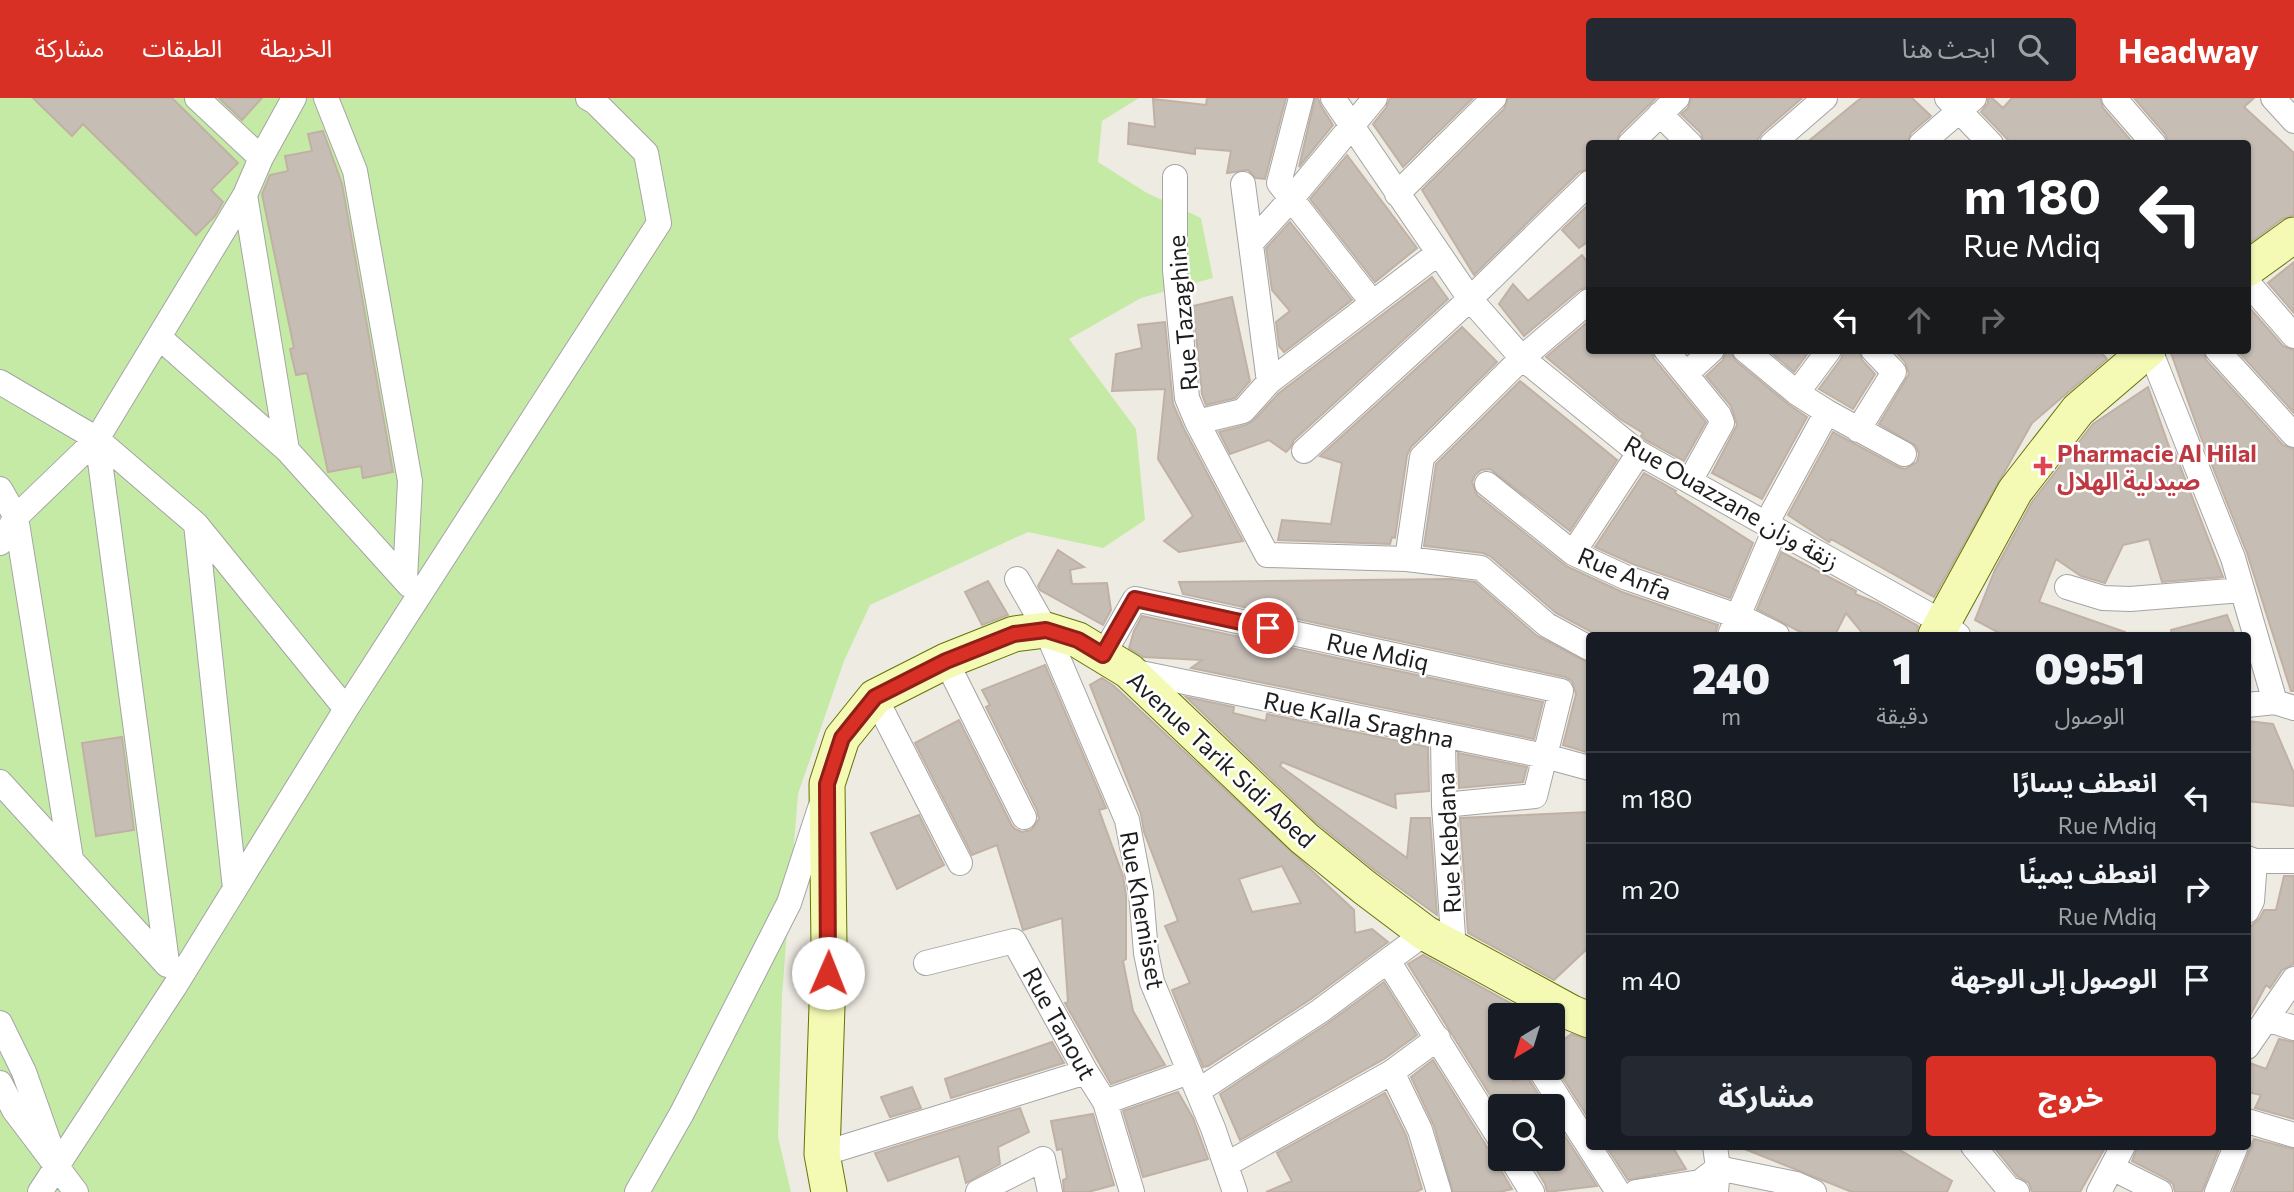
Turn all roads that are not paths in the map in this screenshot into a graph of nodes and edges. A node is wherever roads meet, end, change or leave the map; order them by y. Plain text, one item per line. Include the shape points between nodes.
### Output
1 (197, 98) edge
2 (294, 98) edge
3 (326, 98) edge
4 (588, 98) edge
5 (1301, 98) edge
6 (1333, 98) edge
7 (1375, 98) edge
8 (1494, 98) edge
9 (1825, 98) edge
10 (2114, 98) edge
11 (2273, 98) edge
12 (1960, 102) edge
13 (1669, 106) edge
14 (2294, 121) edge
15 (1352, 126) junction
16 (1634, 140) edge
17 (1688, 140) edge
18 (1777, 140) edge
19 (1925, 140) edge
20 (1988, 140) edge
21 (2151, 140) edge
22 (261, 158) junction
23 (1175, 177) dead end
24 (1243, 184) dead end
25 (1586, 186) edge
26 (1398, 194) junction
27 (244, 195) junction
28 (1292, 198) junction
29 (2294, 235) edge
30 (1251, 243) junction
31 (1437, 254) junction
32 (2251, 264) edge
33 (2251, 268) edge
34 (1469, 299) junction
35 (1372, 302) junction
36 (1586, 304) edge
37 (2294, 336) edge
38 (160, 338) junction
39 (1669, 354) edge
40 (1708, 354) edge
41 (1750, 354) edge
42 (1826, 354) edge
43 (1876, 354) edge
44 (2144, 354) edge
45 (2151, 354) edge
46 (2221, 354) edge
47 (1522, 358) junction
48 (1686, 374) junction
49 (0, 382) edge
50 (1269, 382) junction
51 (1797, 393) junction
52 (1826, 412) junction
53 (1196, 422) junction
54 (1858, 430) junction
55 (2294, 435) edge
56 (97, 439) junction
57 (287, 450) junction
58 (1304, 451) dead end
59 (1639, 453) junction
60 (1904, 454) dead end
61 (1690, 481) junction
62 (1487, 484) dead end
63 (0, 489) edge
64 (8, 515) edge
65 (196, 524) junction
66 (1770, 527) junction
67 (0, 542) edge
68 (1573, 553) junction
69 (1407, 559) junction
70 (1017, 579) dead end
71 (412, 587) junction
72 (2067, 587) dead end
73 (2242, 590) junction
74 (1734, 626) edge
75 (1046, 630) junction
76 (1945, 631) edge
77 (1763, 632) edge
78 (1586, 646) edge
79 (946, 661) junction
80 (1116, 663) junction
81 (875, 697) junction
82 (2251, 705) edge
83 (2285, 705) edge
84 (346, 709) junction
85 (1443, 736) junction
86 (1545, 756) junction
87 (1586, 767) edge
88 (0, 782) edge
89 (827, 784) junction
90 (1444, 805) junction
91 (1024, 817) dead end
92 (71, 859) junction
93 (2251, 860) edge
94 (2294, 861) edge
95 (960, 863) dead end
96 (235, 889) junction
97 (2251, 903) edge
98 (1439, 941) junction
99 (1388, 961) junction
100 (167, 962) junction
101 (926, 963) dead end
102 (2294, 979) edge
103 (175, 986) junction
104 (1571, 1019) edge
105 (2267, 1019) junction
106 (0, 1023) edge
107 (2294, 1028) edge
108 (1438, 1038) junction
109 (2251, 1042) edge
110 (1086, 1072) junction
111 (1392, 1072) junction
112 (1547, 1080) edge
113 (1194, 1082) junction
114 (0, 1083) edge
115 (1105, 1102) junction
116 (1488, 1119) edge
117 (2251, 1122) edge
118 (2294, 1135) edge
119 (1586, 1142) edge
120 (1591, 1150) edge
121 (1976, 1150) edge
122 (2234, 1150) edge
123 (822, 1154) junction
124 (2117, 1157) edge
125 (1227, 1164) junction
126 (57, 1165) junction
127 (1716, 1169) edge
128 (1519, 1171) edge
129 (1436, 1191) edge
130 (40, 1192) edge
131 (76, 1192) edge
132 (637, 1192) edge
133 (829, 1192) edge
134 (978, 1192) edge
135 (1050, 1192) edge
136 (1132, 1192) edge
137 (1235, 1192) edge
138 (1532, 1192) edge
139 (1618, 1192) edge
140 (1636, 1192) edge
141 (1814, 1192) edge
142 (2017, 1192) edge
143 (2099, 1192) edge
144 (2160, 1192) edge
145 (2217, 1192) edge

1 - 22 street
2 - 22 street
3 - 71 street via 355,171 411,481
4 - 71 street via 646,153 659,223
5 - 28 street via 1279,183
6 - 15 street, Rue Ouazzane زنقة وزان
7 - 15 street
8 - 26 street
9 - 18 street
10 - 21 street
11 - 14 street
12 - 19 street
12 - 20 street
13 - 16 street
13 - 17 street
15 - 26 street, Rue Ouazzane زنقة وزان
15 - 28 street
22 - 27 street
23 - 53 street, Rue Tazaghine via 1179,329 1187,398
24 - 30 street
25 - 34 street
26 - 31 street, Rue Ouazzane زنقة وزان
27 - 38 street
27 - 57 street
28 - 30 street
28 - 35 street
29 - 32 street
30 - 50 street
31 - 34 street, Rue Ouazzane زنقة وزان
31 - 35 street
33 - 37 street
34 - 47 street, Rue Ouazzane زنقة وزان
34 - 58 street
35 - 50 street
36 - 47 street
38 - 56 street
38 - 57 street
39 - 48 street
40 - 48 street
41 - 51 street
42 - 51 street
43 - 54 street via 1894,372
44 - 76 street via 2078,410 2015,491
45 - 73 street
46 - 55 street
47 - 59 street, Rue Ouazzane زنقة وزان
47 - 69 street via 1422,457
48 - 61 street via 1722,423
49 - 56 street
50 - 53 street via 1243,411
51 - 52 street
52 - 54 street
52 - 66 street
53 - 69 street, Rue Tazaghine via 1267,555
54 - 60 street
56 - 64 street
56 - 65 street
56 - 100 street
57 - 71 street
59 - 61 street, Rue Ouazzane زنقة وزان
59 - 68 street
61 - 66 street, Rue Ouazzane زنقة وزان
62 - 68 street, Rue Anfa
63 - 64 street
64 - 67 street
64 - 92 street
65 - 84 street
65 - 96 street
66 - 74 street
66 - 76 street, Rue Ouazzane زنقة وزان
68 - 74 street, Rue Anfa
69 - 78 street via 1481,568 1547,625
70 - 75 street, Rue Khemisset
71 - 84 street
72 - 73 street via 2103,598 2130,599
73 - 83 street
74 - 77 street, Rue Anfa
75 - 79 street, Avenue Tarik Sidi Abed via 1014,634
75 - 80 street, Avenue Tarik Sidi Abed via 1078,640
75 - 113 street, Rue Khemisset via 1127,820 1152,982
79 - 81 street, Avenue Tarik Sidi Abed
79 - 91 street
80 - 85 street, Rue Kalla Sraghna
80 - 86 street, Rue Mdiq via 1135,599 1561,691
80 - 98 street, Avenue Tarik Sidi Abed via 1304,838
81 - 89 street, Avenue Tarik Sidi Abed via 842,738
81 - 95 street
82 - 83 street
84 - 96 street
85 - 86 street, Rue Kalla Sraghna
85 - 90 street, Rue Kebdana
86 - 87 street, Rue Kalla Sraghna
86 - 90 street via 1535,796
88 - 92 street
89 - 123 street, Avenue Tarik Sidi Abed via 829,947
89 - 132 street via 789,903
90 - 98 street, Rue Kebdana
92 - 100 street
93 - 94 street
93 - 97 street
96 - 103 street
98 - 99 street
98 - 104 street, Avenue Tarik Sidi Abed
99 - 108 street
99 - 113 street via 1320,1011
100 - 103 street
101 - 110 street, Rue Tanout via 1014,941
102 - 105 street
103 - 126 street
105 - 107 street
105 - 109 street
106 - 126 street via 24,1072
108 - 111 street
108 - 116 street
110 - 115 street, Rue Tanout
110 - 123 street
111 - 125 street
111 - 129 street via 1420,1130
112 - 119 street
113 - 115 street
113 - 125 street, Rue Khemisset
114 - 126 street via 14,1110
115 - 136 street, Rue Tanout
117 - 118 street
120 - 139 street
121 - 142 street via 2008,1188
122 - 145 street
123 - 133 street, Avenue Tarik Sidi Abed
124 - 143 street
124 - 144 street
125 - 137 street, Rue Khemisset
126 - 130 street
126 - 131 street
127 - 140 street via 1700,1182
127 - 141 street via 1796,1184
128 - 138 street
134 - 135 street via 1043,1159

